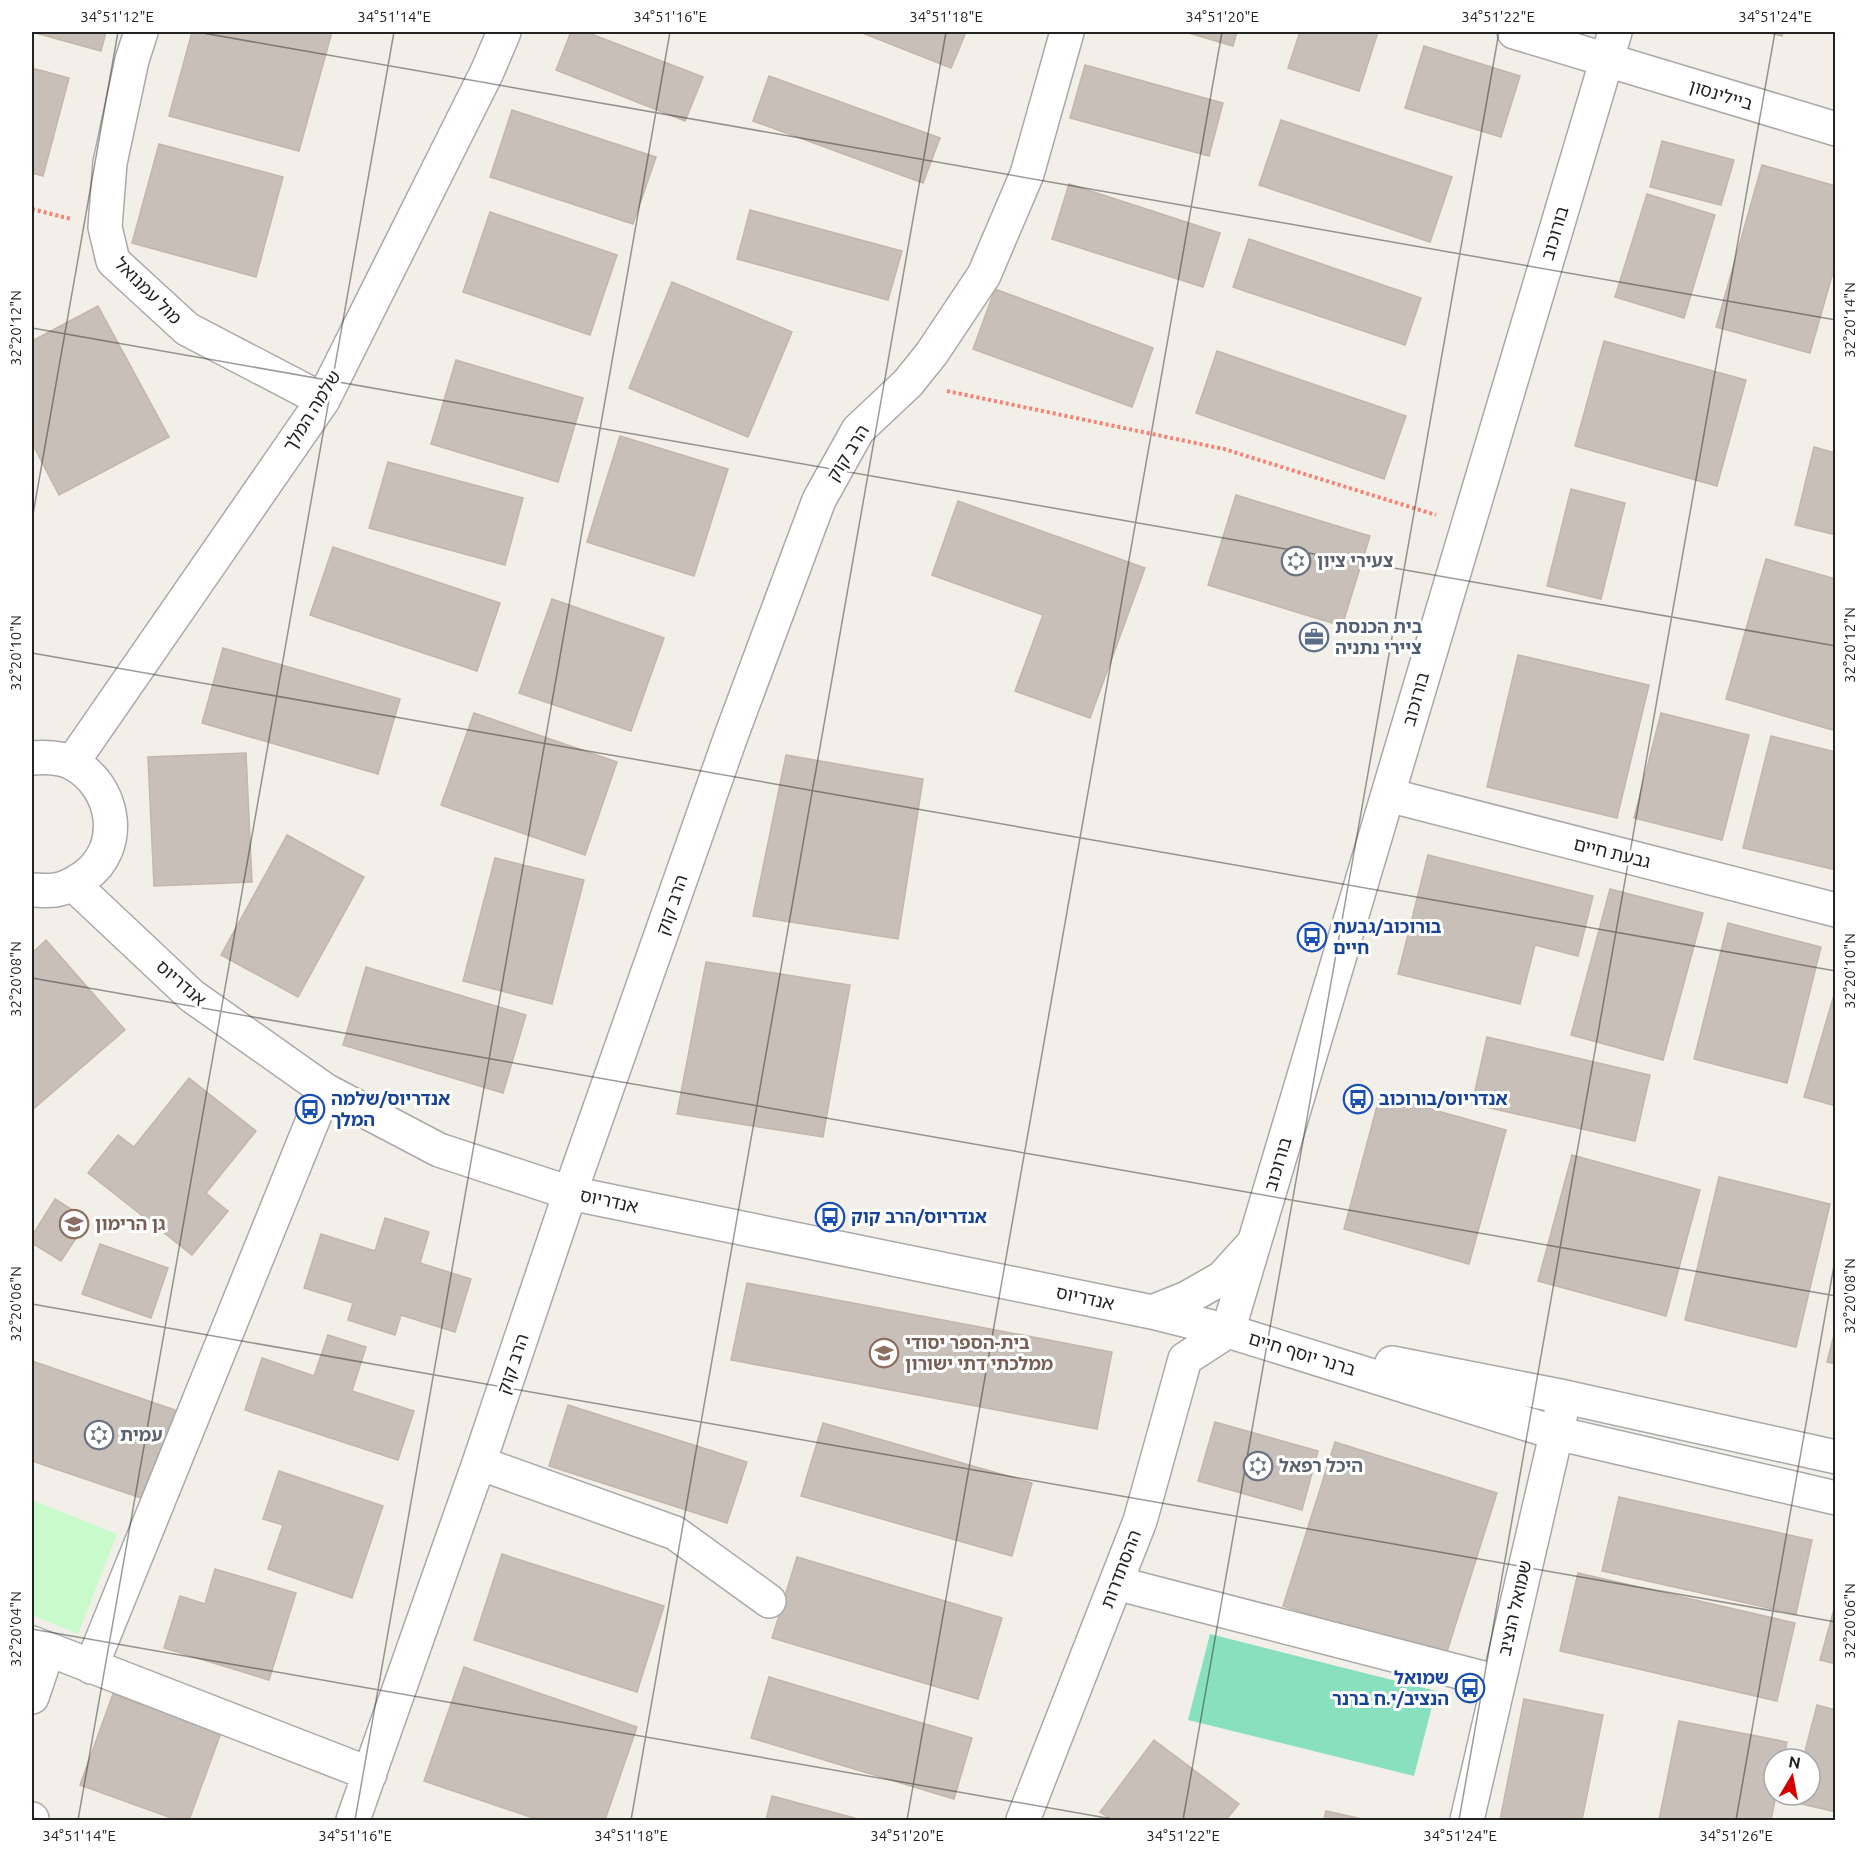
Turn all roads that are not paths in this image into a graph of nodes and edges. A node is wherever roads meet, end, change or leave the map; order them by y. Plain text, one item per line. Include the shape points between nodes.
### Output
1 (141, 32) edge
2 (504, 32) edge
3 (1067, 32) edge
4 (1514, 32) edge
5 (1610, 46) edge
6 (1836, 129) edge
7 (323, 400) junction
8 (32, 758) edge
9 (72, 762) junction
10 (1388, 795) junction
11 (73, 884) junction
12 (32, 890) edge
13 (1836, 910) edge
14 (325, 1090) junction
15 (570, 1193) junction
16 (1255, 1243) junction
17 (1152, 1312) junction
18 (1228, 1331) junction
19 (1565, 1396) junction
20 (1556, 1433) junction
21 (1836, 1457) edge
22 (480, 1463) junction
23 (1836, 1498) edge
24 (1116, 1583) junction
25 (770, 1601) dead end
26 (40, 1646) edge
27 (91, 1667) junction
28 (1498, 1682) junction
29 (32, 1697) edge
30 (370, 1774) junction
31 (353, 1821) edge
32 (1023, 1821) edge
33 (1467, 1821) edge

1 - 7 street, מול עמנואל via 110,163 105,227 113,261 187,329
2 - 7 street, שלמה המלך
3 - 15 street, הרב קוק via 1027,174 984,275 908,383 858,430 819,500 731,736
4 - 5 street
5 - 6 street, ביילינסון
5 - 10 street, בורוכוב
7 - 9 street, שלמה המלך
8 - 9 street
9 - 11 street via 94,779 111,814 106,852 92,871
10 - 13 street, גבעת חיים
10 - 16 street, בורוכוב
11 - 12 street via 55,890
11 - 14 street, אנדריוס via 192,996
14 - 15 street, אנדריוס via 439,1150
14 - 27 street
15 - 17 street, אנדריוס
15 - 22 street, הרב קוק
16 - 17 street via 1222,1278
16 - 18 street, בורוכוב
17 - 18 street, אנדריוס
18 - 19 street, ברנר יוסף חיים
18 - 20 street, ברנר יוסף חיים
18 - 24 street, ההסתדרות via 1185,1359 1140,1521
19 - 20 street, שמואל הנציב
19 - 21 street, ברנר יוסף חיים
20 - 23 street, ברנר יוסף חיים
20 - 28 street, שמואל הנציב
22 - 25 street via 675,1533
22 - 30 street, הרב קוק
24 - 28 street
24 - 32 street, ההסתדרות
26 - 27 street
26 - 29 street
27 - 30 street
28 - 33 street, שמואל הנציב
30 - 31 street, הרב קוק

